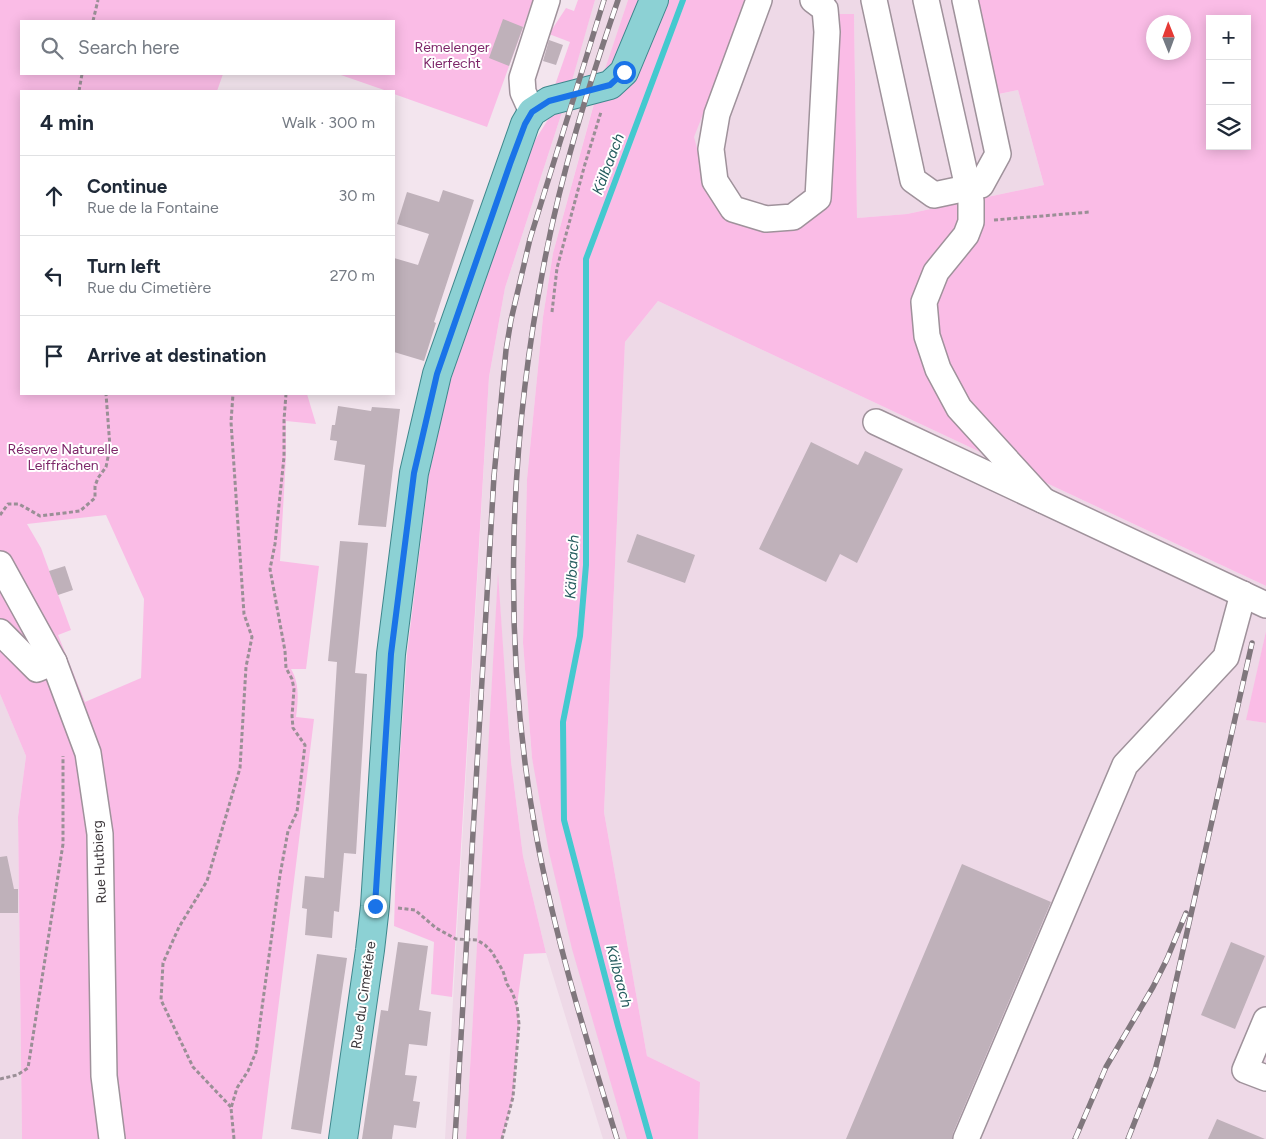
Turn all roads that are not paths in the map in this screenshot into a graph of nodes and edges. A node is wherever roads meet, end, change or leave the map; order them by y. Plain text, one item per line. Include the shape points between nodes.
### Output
1 (547, 0) edge
2 (654, 0) edge
3 (759, 0) edge
4 (874, 0) edge
5 (926, 0) edge
6 (965, 0) edge
7 (827, 3) edge
8 (540, 106) junction
9 (968, 188) junction
10 (876, 422) dead end
11 (1043, 500) junction
12 (0, 564) edge
13 (1243, 594) junction
14 (1266, 604) edge
15 (0, 632) edge
16 (54, 662) junction
17 (1266, 1020) edge
18 (1266, 1078) edge
19 (112, 1139) edge
20 (343, 1139) edge
21 (966, 1139) edge

1 - 8 lane via 522,78 524,92
2 - 8 main road via 624,72 610,85
3 - 7 lane via 717,114 711,149 715,181 734,209 766,219 793,217 818,198
4 - 9 lane via 913,180 934,195
5 - 9 lane
6 - 9 lane via 998,154 981,185
8 - 20 main road, Rue du Cimetière via 525,124 437,374 414,473 391,654 375,906
9 - 11 lane via 971,222 966,235 936,272 924,302 926,336 938,369 959,408
10 - 11 lane
11 - 13 lane
12 - 16 lane, Rue Hutbierg
13 - 14 lane
13 - 21 lane via 1226,657 1125,765
15 - 16 lane via 38,669
16 - 19 lane, Rue Hutbierg via 88,753 100,834 104,1076
17 - 18 lane via 1245,1070

